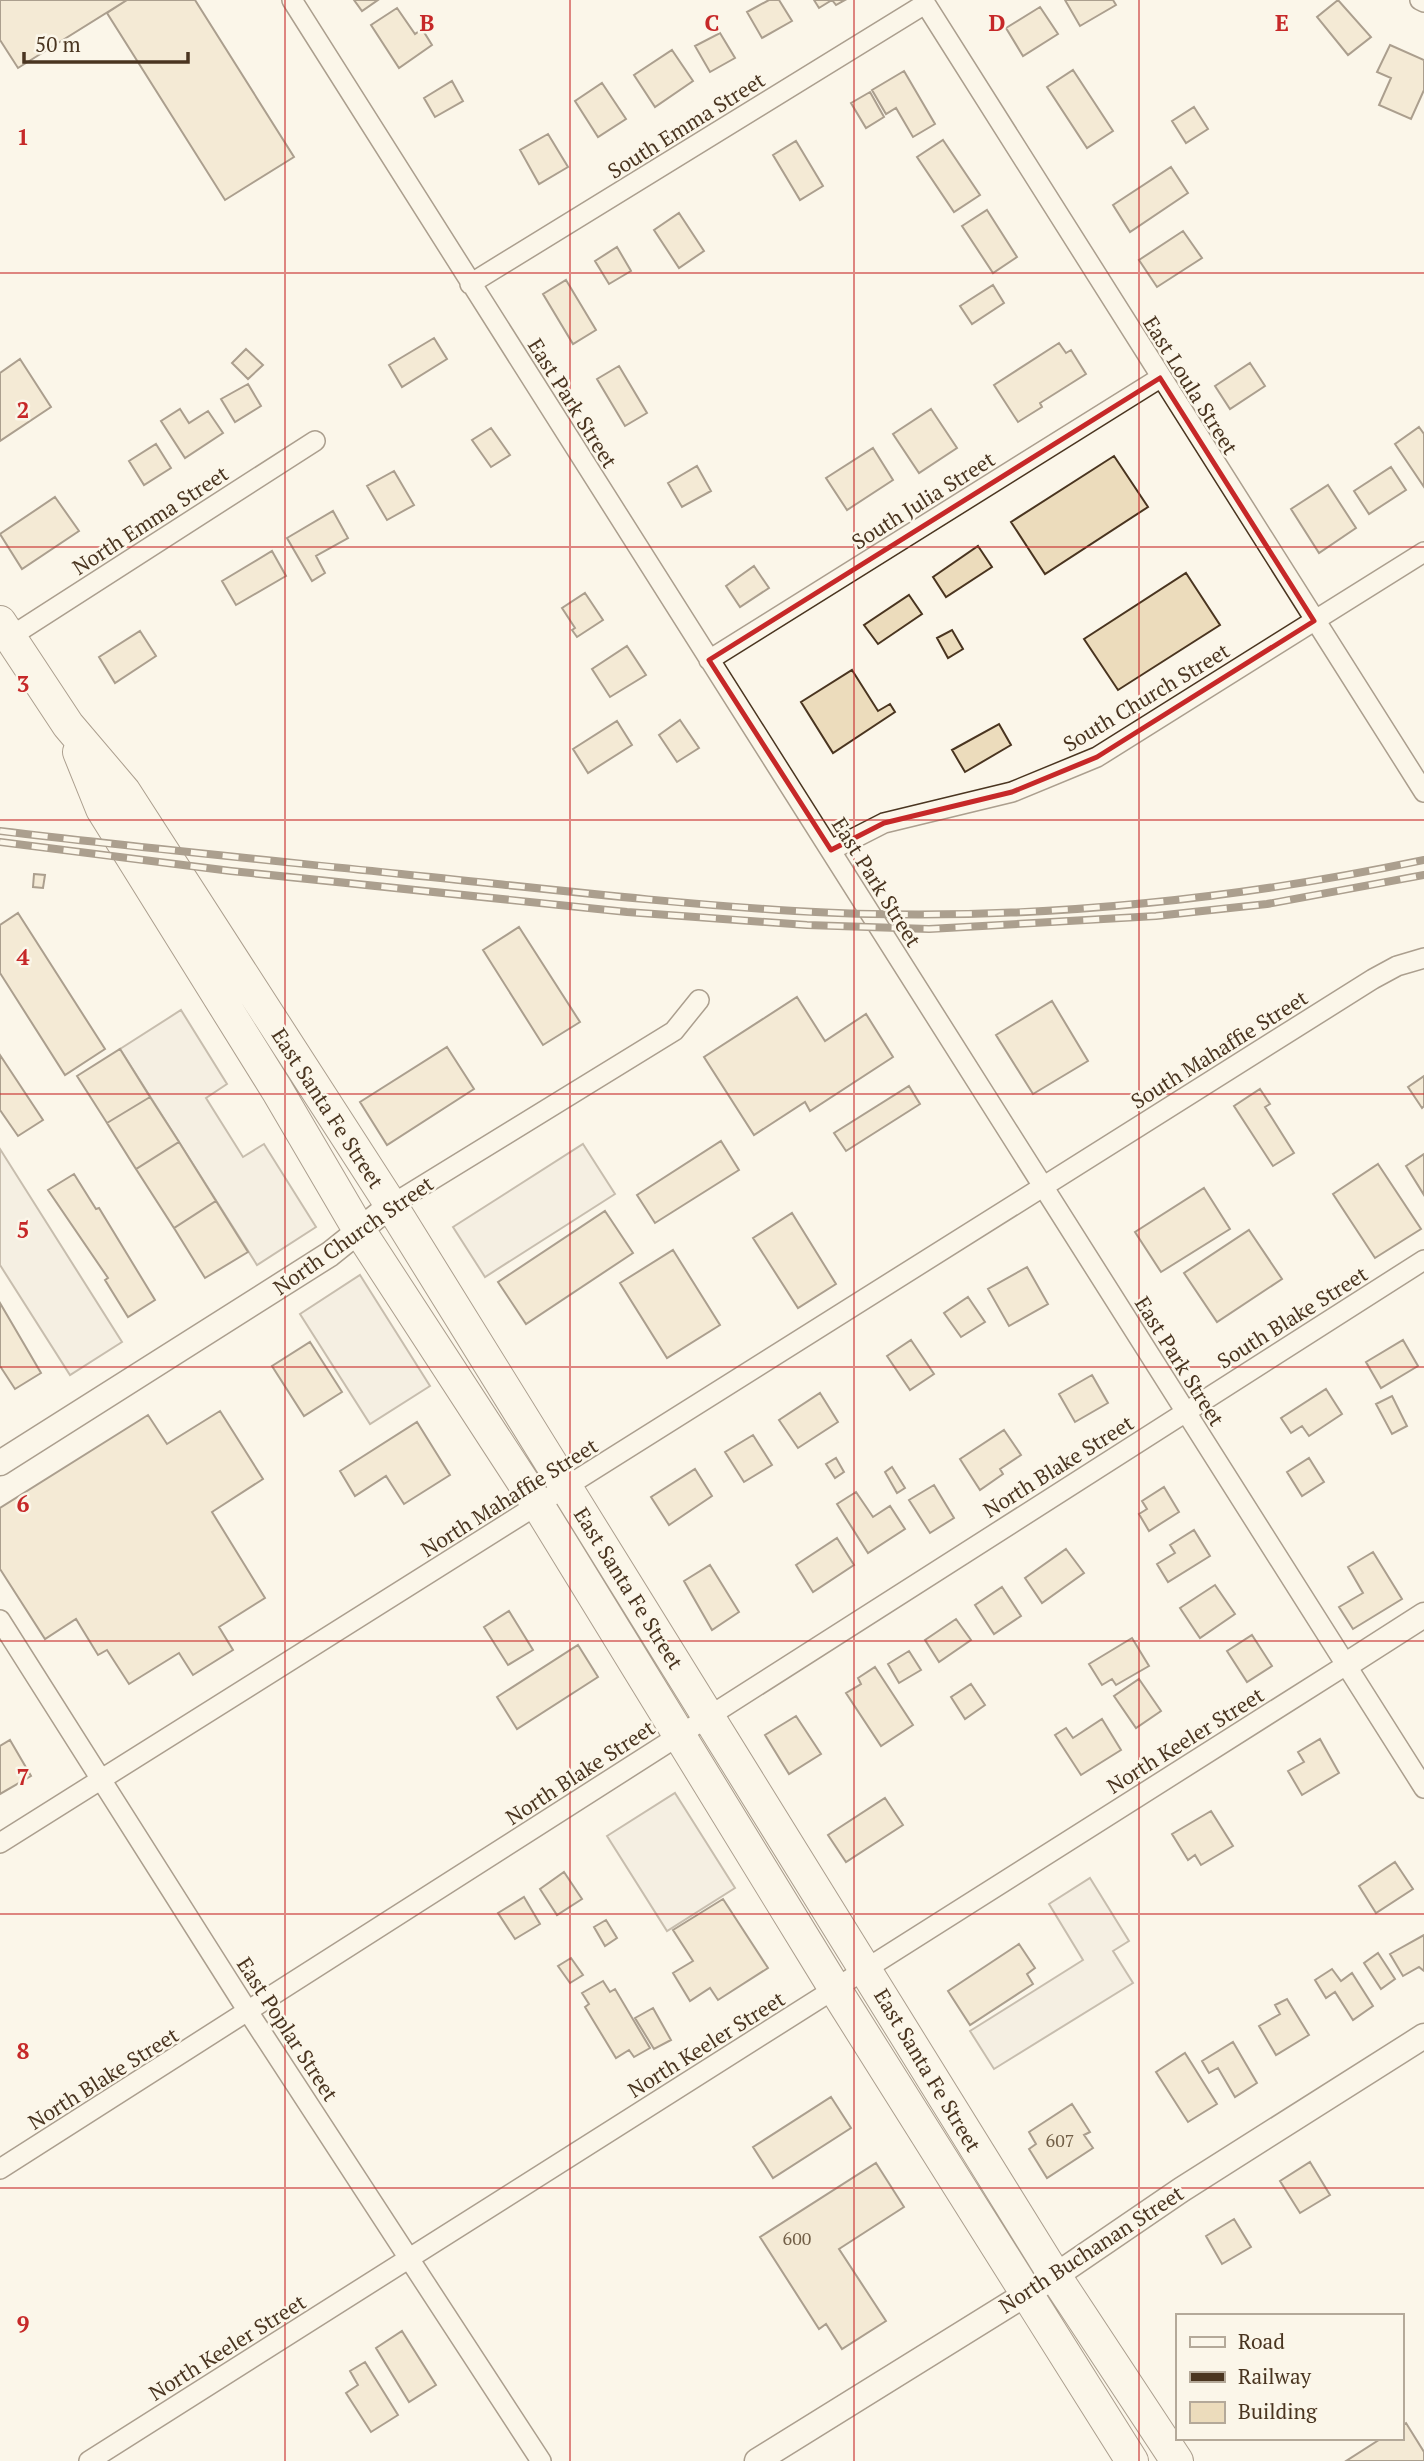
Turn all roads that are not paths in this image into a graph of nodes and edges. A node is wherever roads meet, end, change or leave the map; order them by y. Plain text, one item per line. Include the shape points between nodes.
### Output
1 (292, 0) edge
2 (924, 2) edge
3 (470, 284) junction
4 (1160, 378) junction
5 (314, 441) dead end
6 (1424, 552) edge
7 (1314, 621) junction
8 (5, 630) edge
9 (709, 660) junction
10 (68, 725) junction
11 (1424, 792) edge
12 (831, 850) junction
13 (1424, 958) edge
14 (699, 1000) dead end
15 (1042, 1188) junction
16 (391, 1205) junction
17 (359, 1230) junction
18 (1424, 1261) edge
19 (1185, 1412) junction
20 (0, 1463) edge
21 (566, 1488) junction
22 (538, 1506) junction
23 (1424, 1615) edge
24 (0, 1620) edge
25 (1346, 1665) junction
26 (708, 1716) junction
27 (681, 1733) junction
28 (102, 1779) junction
29 (1424, 1788) edge
30 (0, 1843) edge
31 (867, 1969) junction
32 (835, 1989) junction
33 (249, 2012) junction
34 (1424, 2036) edge
35 (0, 2169) edge
36 (411, 2258) junction
37 (1055, 2276) junction
38 (1026, 2293) junction
39 (89, 2461) edge
40 (541, 2461) edge
41 (757, 2461) edge
42 (1132, 2461) edge
43 (1177, 2461) edge

1 - 3 street, East Park Street
2 - 3 street, South Emma Street
2 - 4 street, East Loula Street
3 - 9 street, East Park Street
4 - 7 street, East Loula Street
4 - 9 street, South Julia Street
5 - 8 street, North Emma Street
6 - 7 street, South Church Street
7 - 11 street, East Loula Street
7 - 12 street, South Church Street via 1097,757 1012,792 884,823
8 - 10 main road, East Santa Fe Street
9 - 12 street, East Park Street
10 - 16 main road, East Santa Fe Street via 124,791
10 - 17 main road, East Santa Fe Street via 102,809
12 - 15 street, East Park Street
13 - 15 street, South Mahaffie Street via 1373,979
14 - 16 street, North Church Street via 674,1031
15 - 19 street, East Park Street
15 - 21 street, North Mahaffie Street
16 - 17 street, North Church Street
16 - 21 main road, East Santa Fe Street
17 - 20 street, North Church Street via 330,1254
17 - 22 main road, East Santa Fe Street
18 - 19 street, South Blake Street
19 - 25 street, East Park Street
19 - 26 street, North Blake Street
21 - 22 street, North Mahaffie Street
21 - 26 main road, East Santa Fe Street
22 - 27 main road, East Santa Fe Street
22 - 28 street, North Mahaffie Street
23 - 25 street
24 - 28 street, East Poplar Street
25 - 29 street, East Park Street
25 - 31 street, North Keeler Street
26 - 27 street, North Blake Street
26 - 31 main road, East Santa Fe Street
27 - 32 main road, East Santa Fe Street
27 - 33 street, North Blake Street
28 - 30 street, North Mahaffie Street
28 - 33 street, East Poplar Street
31 - 32 street, North Keeler Street
31 - 37 main road, East Santa Fe Street
32 - 36 street, North Keeler Street
32 - 38 main road, East Santa Fe Street
33 - 35 street, North Blake Street
33 - 36 street, East Poplar Street
34 - 37 street, North Buchanan Street
36 - 39 street, North Keeler Street
36 - 40 street, East Poplar Street
37 - 38 street, North Buchanan Street
37 - 43 main road, East Santa Fe Street
38 - 41 street, North Buchanan Street
38 - 42 main road, East Santa Fe Street

